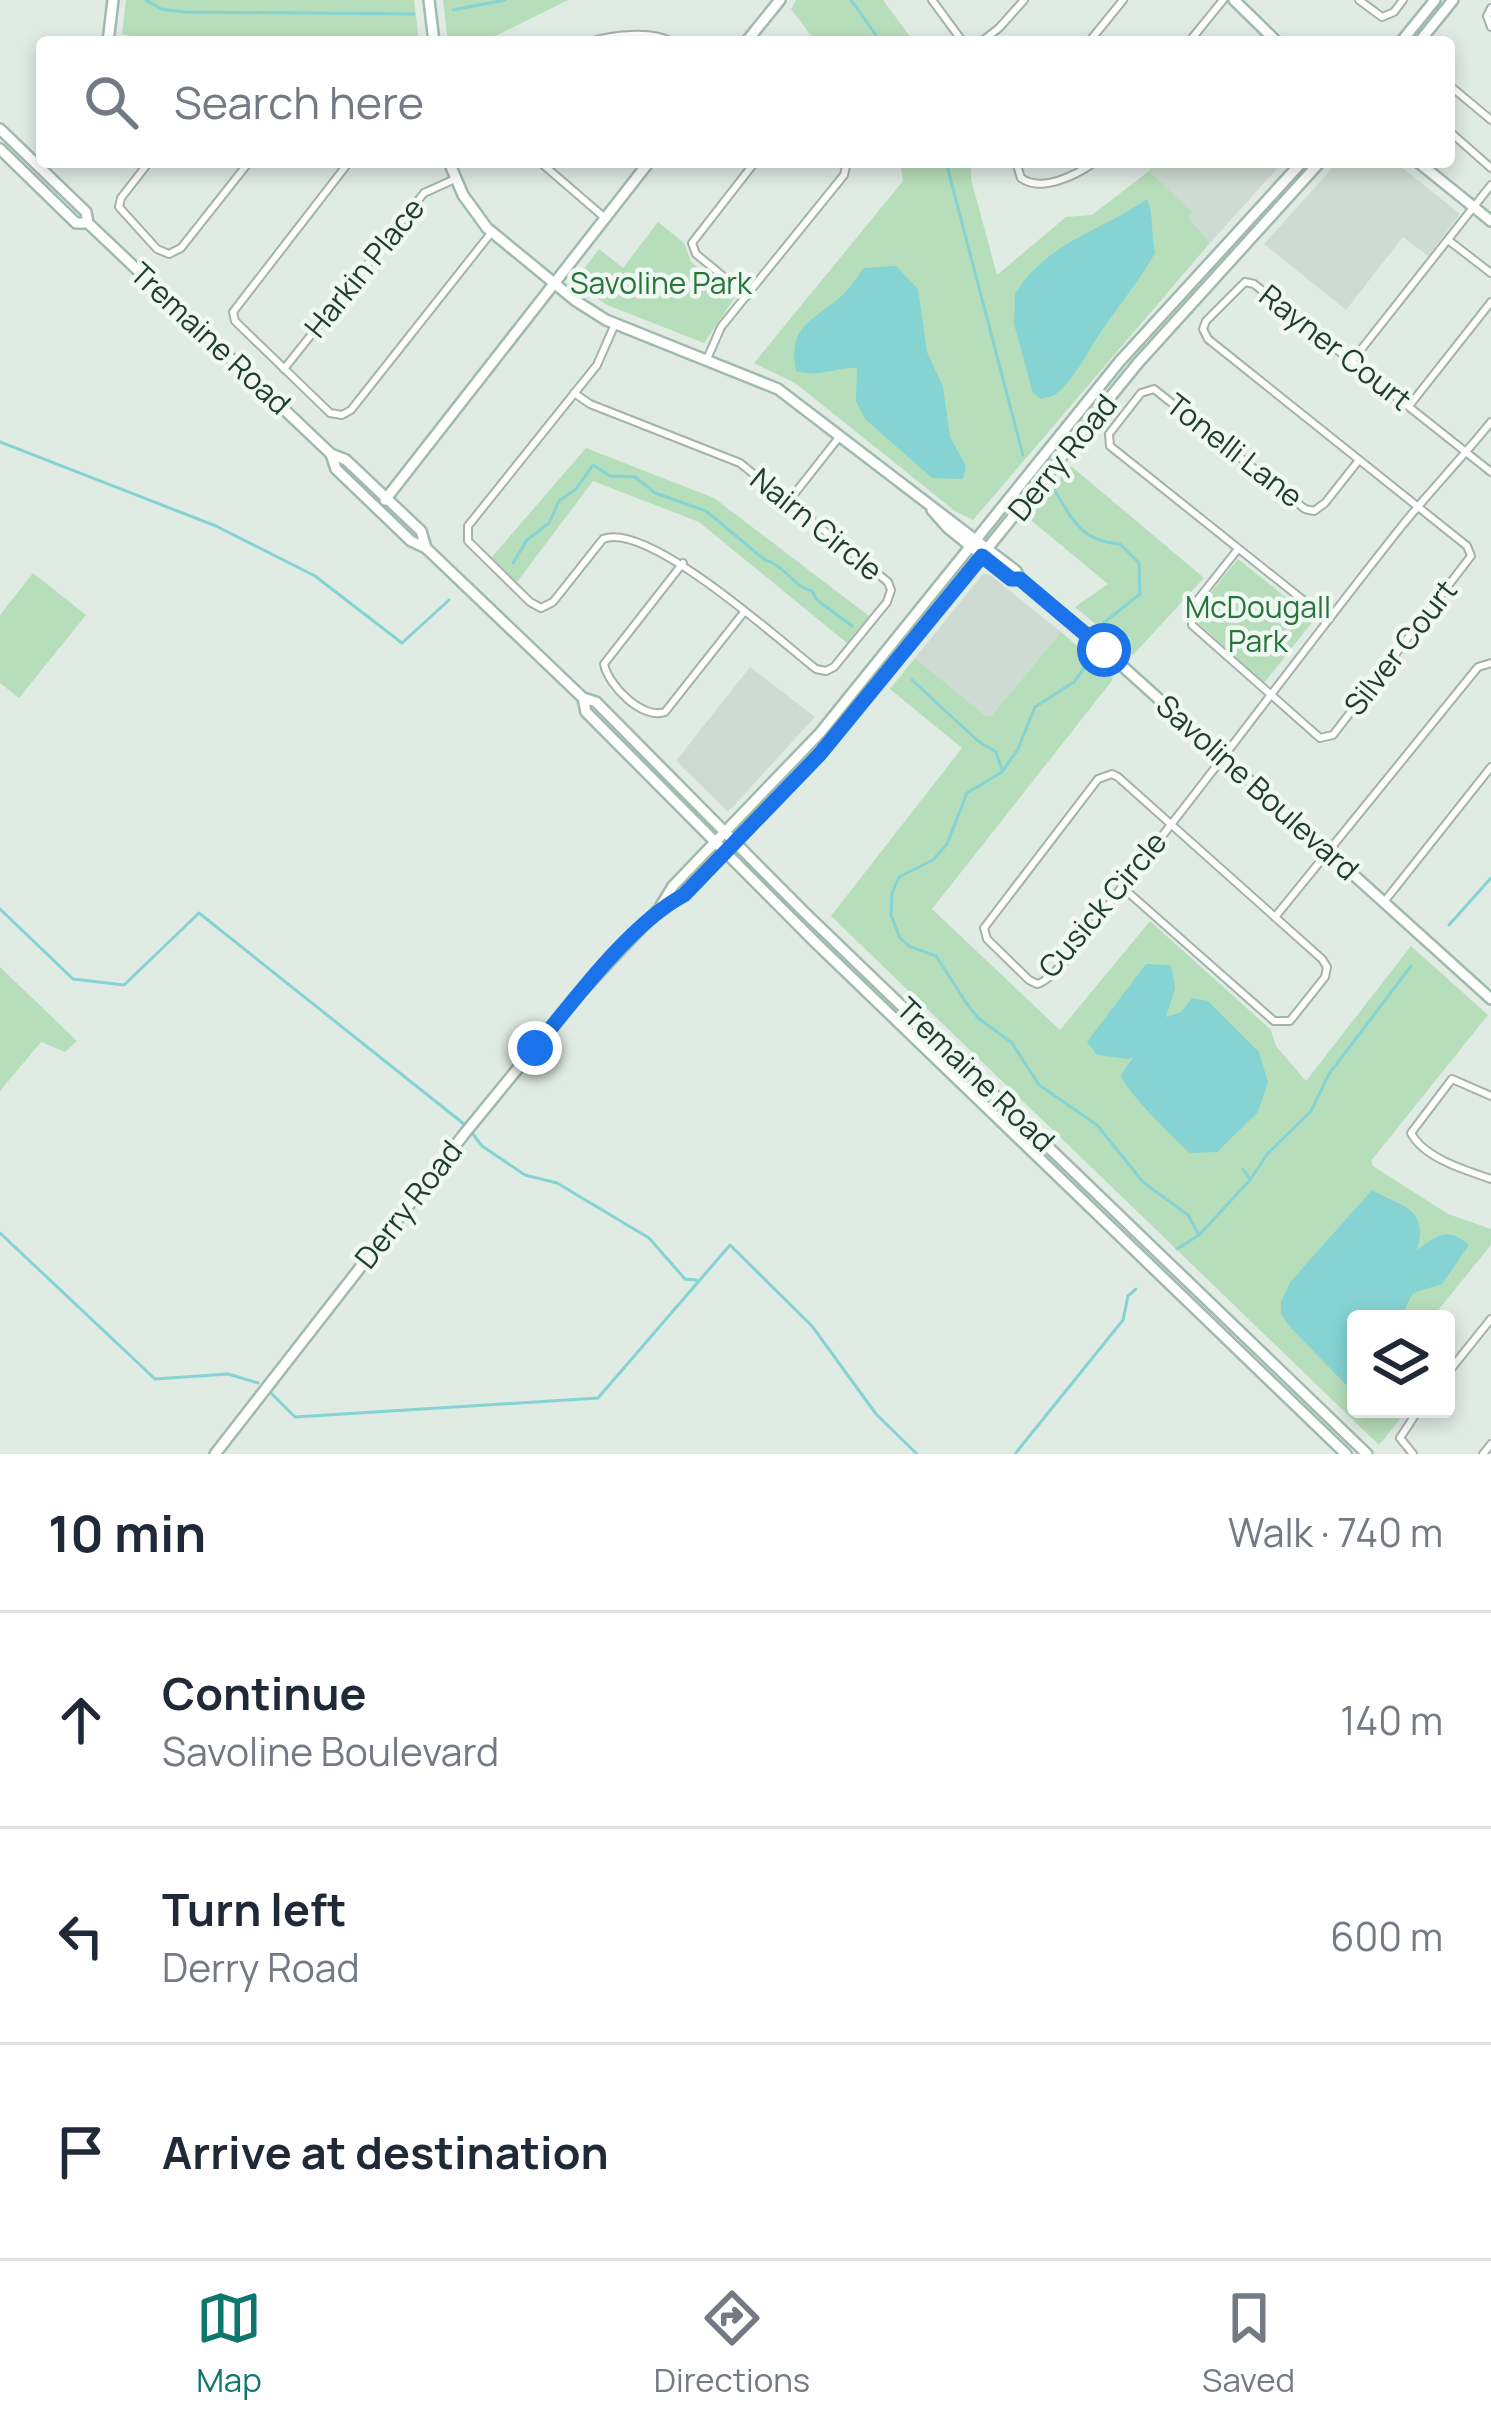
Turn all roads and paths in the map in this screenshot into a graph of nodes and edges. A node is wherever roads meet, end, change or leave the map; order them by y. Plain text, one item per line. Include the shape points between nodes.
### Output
1 (113, 0) edge
2 (429, 0) edge
3 (780, 0) edge
4 (932, 0) edge
5 (1024, 0) edge
6 (1123, 0) edge
7 (1223, 0) edge
8 (1234, 0) edge
9 (1359, 0) edge
10 (1403, 0) edge
11 (1435, 0) edge
12 (1453, 0) edge
13 (1491, 8) edge
14 (1491, 27) edge
15 (109, 36) edge
16 (433, 36) edge
17 (751, 36) edge
18 (959, 36) edge
19 (989, 36) edge
20 (1094, 36) edge
21 (1194, 36) edge
22 (1271, 36) edge
23 (1406, 36) edge
24 (1424, 36) edge
25 (1455, 90) edge
26 (1491, 120) edge
27 (0, 129) edge
28 (1455, 136) edge
29 (0, 149) edge
30 (36, 160) edge
31 (39, 168) edge
32 (45, 168) edge
33 (144, 168) edge
34 (244, 168) edge
35 (344, 168) edge
36 (451, 168) edge
37 (546, 168) edge
38 (645, 168) edge
39 (749, 168) edge
40 (846, 168) edge
41 (1019, 168) edge
42 (1085, 168) edge
43 (1297, 168) edge
44 (1315, 168) edge
45 (1425, 168) edge
46 (1491, 168) edge
47 (30, 178) junction
48 (455, 178) junction
49 (1491, 185) edge
50 (1474, 207) junction
51 (607, 219) junction
52 (1491, 221) edge
53 (88, 224) junction
54 (491, 233) junction
55 (1448, 239) junction
56 (1491, 273) edge
57 (555, 285) junction
58 (747, 296) junction
59 (1491, 302) edge
60 (615, 323) junction
61 (707, 359) junction
62 (1352, 361) junction
63 (284, 369) junction
64 (574, 393) junction
65 (1409, 406) junction
66 (1491, 422) edge
67 (840, 436) junction
68 (1466, 452) junction
69 (331, 454) junction
70 (1359, 460) junction
71 (1491, 472) edge
72 (386, 499) junction
73 (788, 502) junction
74 (1418, 506) junction
75 (378, 508) junction
76 (974, 543) junction
77 (426, 548) junction
78 (1238, 549) junction
79 (986, 553) junction
80 (683, 562) junction
81 (744, 612) junction
82 (1328, 620) junction
83 (1491, 663) edge
84 (1269, 695) junction
85 (583, 698) junction
86 (1220, 757) junction
87 (1491, 767) edge
88 (1170, 825) junction
89 (725, 833) junction
90 (716, 843) junction
91 (735, 843) junction
92 (726, 853) junction
93 (1331, 854) junction
94 (1121, 886) junction
95 (1384, 902) junction
96 (658, 909) junction
97 (1275, 917) junction
98 (1491, 999) edge
99 (1491, 1096) edge
100 (1491, 1179) edge
101 (1491, 1319) edge
102 (1455, 1364) edge
103 (1413, 1418) edge
104 (1491, 1444) edge
105 (215, 1454) edge
106 (1346, 1454) edge
107 (1367, 1454) edge
108 (1413, 1454) edge
109 (1483, 1454) edge

1 - 15 main road
2 - 16 main road
3 - 17 main road
4 - 18 street
5 - 19 street
6 - 20 street
7 - 21 street
8 - 22 main road
9 - 10 street via 1382,17
11 - 23 main road
12 - 24 main road
13 - 14 street
25 - 26 street
27 - 30 main road, Tremaine Road
28 - 46 street
29 - 47 main road, Tremaine Road
31 - 47 main road
32 - 53 main road, Tremaine Road
33 - 34 street via 119,211 169,254
35 - 63 street via 233,309 235,321
36 - 48 main road, Savoline Boulevard
37 - 51 street
38 - 51 main road
39 - 58 street via 692,243
40 - 58 street
41 - 42 street via 1024,181 1037,184
43 - 76 main road, Derry Road via 1120,361
44 - 79 main road, Derry Road via 1138,363
45 - 50 main road
47 - 53 main road, Tremaine Road via 76,223
48 - 54 main road, Savoline Boulevard
48 - 63 street, Harkin Place via 424,194
49 - 50 street
50 - 52 main road
50 - 55 street
51 - 57 main road
53 - 69 main road, Tremaine Road
54 - 57 main road, Savoline Boulevard
54 - 63 street via 348,412 330,413
55 - 56 street
55 - 62 street
57 - 60 main road, Savoline Boulevard
57 - 72 main road
58 - 61 street
59 - 65 street
60 - 61 main road, Savoline Boulevard
60 - 64 street, Nairn Circle
61 - 67 main road, Savoline Boulevard via 778,388
62 - 65 street, Rayner Court
62 - 70 street, Rayner Court via 1250,282 1204,325 1208,339
64 - 73 street, Nairn Circle via 732,459
64 - 80 street, Nairn Circle via 468,526 468,542 541,608 608,536
65 - 68 street, Rayner Court
66 - 68 street, Cusick Circle
67 - 73 street
67 - 76 main road, Savoline Boulevard
68 - 71 street, Rayner Court
68 - 74 street, Cusick Circle
69 - 72 main road, Tremaine Road
69 - 75 main road, Tremaine Road
70 - 74 street, Rayner Court
70 - 78 street, Tonelli Lane via 1322,507 1310,510 1156,390 1144,391 1110,431 1110,446
72 - 75 main road
72 - 77 main road, Tremaine Road via 421,531
73 - 81 street, Nairn Circle via 888,582 891,596 826,671
74 - 82 street, Cusick Circle
74 - 84 street, Silver Court via 1471,556 1427,615 1328,737 1316,736
75 - 77 main road, Tremaine Road
76 - 79 main road, Savoline Boulevard
76 - 89 main road, Derry Road via 820,733
77 - 85 main road, Tremaine Road
78 - 82 street, Tonelli Lane
78 - 84 street via 1190,620
79 - 86 main road, Savoline Boulevard
79 - 91 main road, Derry Road via 820,754
80 - 81 street, Nairn Circle
80 - 81 street via 604,664 644,712 665,712
82 - 84 street, Cusick Circle
83 - 93 street via 1474,672
84 - 86 street, Cusick Circle
85 - 89 main road, Tremaine Road via 596,702
85 - 90 main road, Tremaine Road via 586,712
86 - 88 street, Cusick Circle
86 - 93 main road, Savoline Boulevard
87 - 95 street
88 - 94 street, Cusick Circle
88 - 94 street, Cusick Circle via 1118,777 1102,776 987,921 985,936 1030,980 1044,983
88 - 97 street
89 - 90 main road, Derry Road
89 - 91 main road, Tremaine Road
90 - 92 main road, Tremaine Road
90 - 96 main road, Derry Road
91 - 92 main road, Derry Road
91 - 107 main road, Tremaine Road
92 - 96 main road, Derry Road
92 - 106 main road, Tremaine Road
93 - 95 main road, Savoline Boulevard
93 - 97 street
94 - 97 street via 1282,1024 1327,970
95 - 98 main road, Savoline Boulevard
96 - 105 main road, Derry Road via 465,1133
99 - 100 street via 1453,1079 1411,1133 1420,1146
101 - 102 street
103 - 108 street via 1400,1438
104 - 109 street

